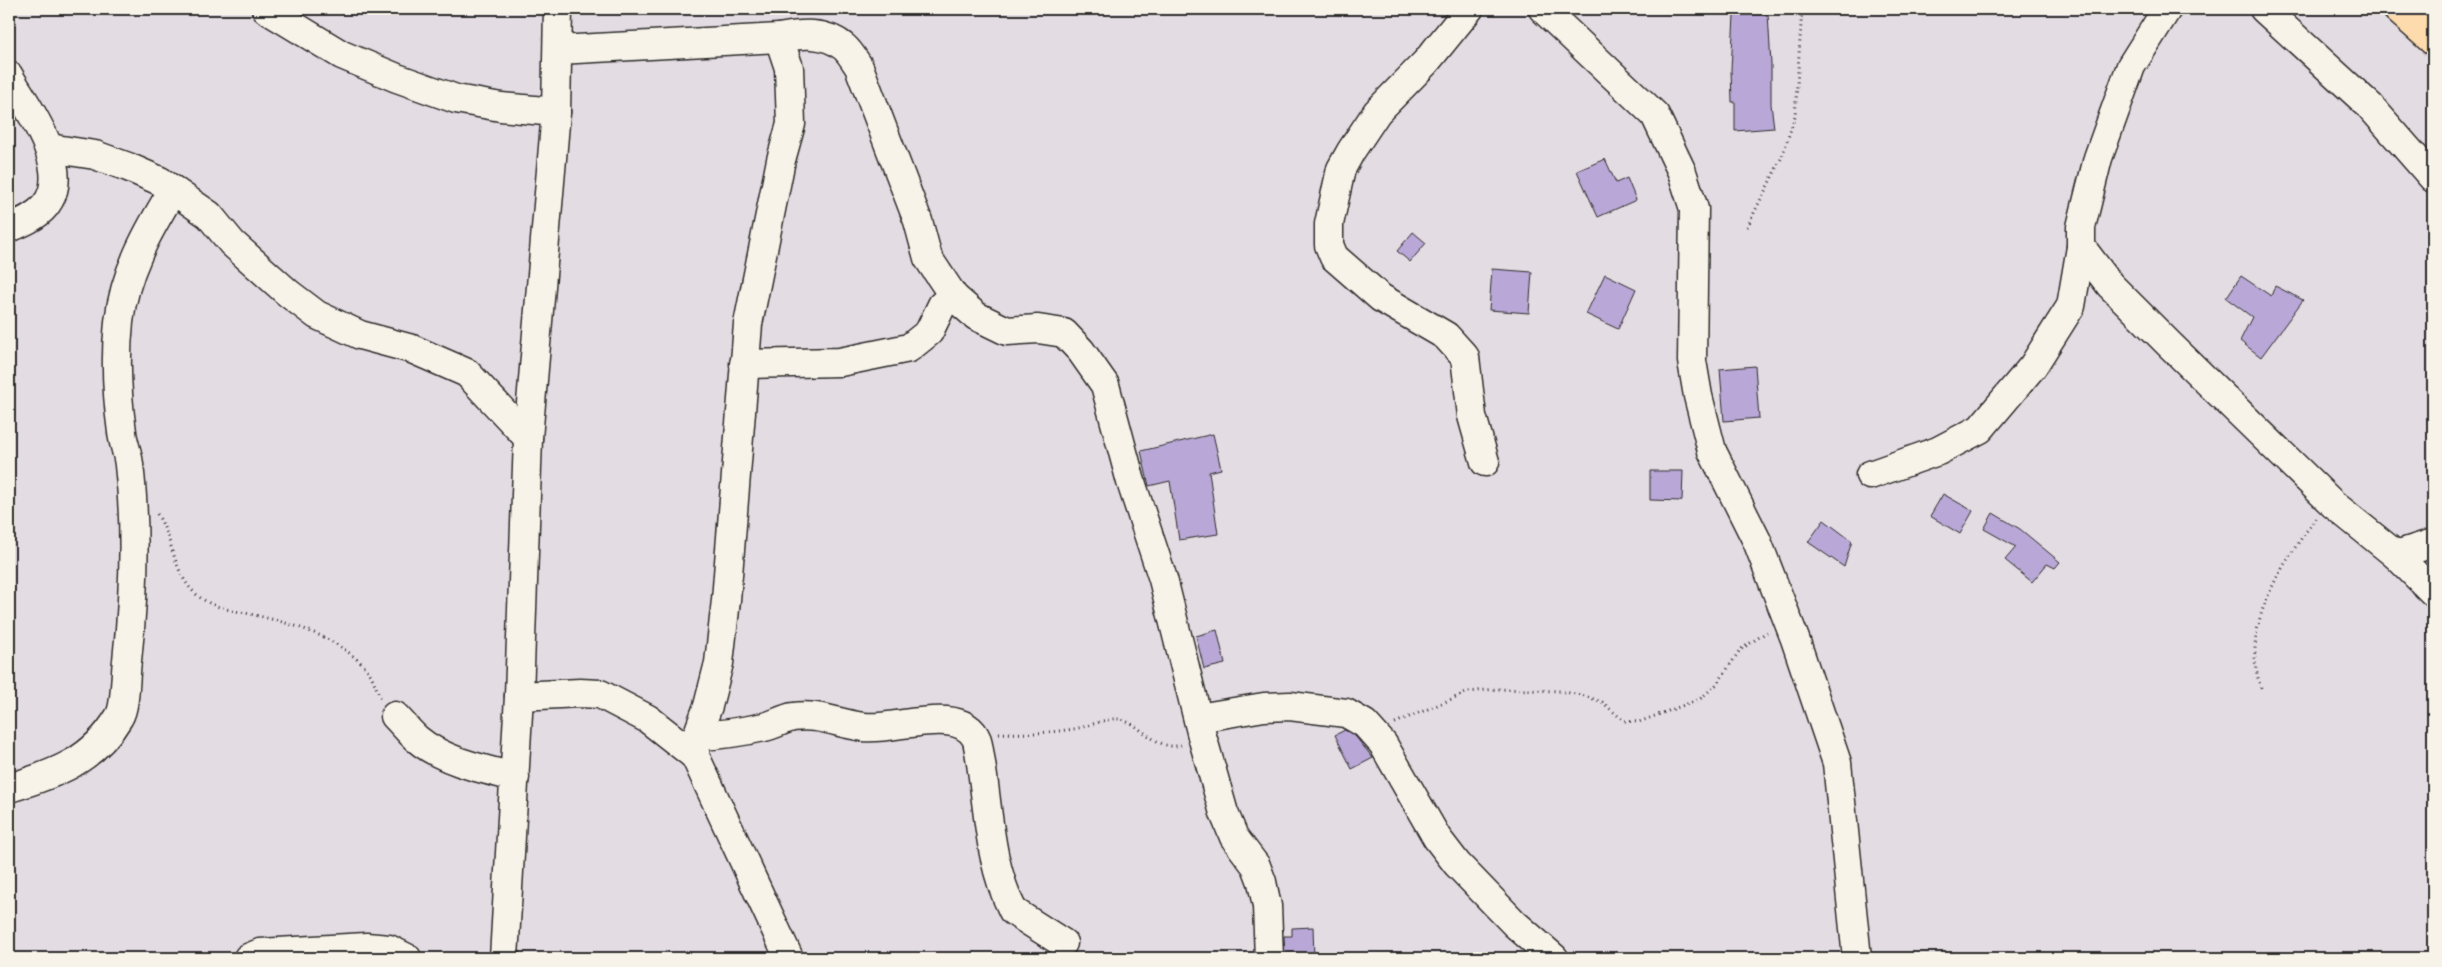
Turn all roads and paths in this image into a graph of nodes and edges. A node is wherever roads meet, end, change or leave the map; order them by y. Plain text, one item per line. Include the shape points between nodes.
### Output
1 (266, 9) edge
2 (558, 9) edge
3 (1469, 9) edge
4 (1543, 9) edge
5 (1802, 9) edge
6 (2167, 9) edge
7 (2264, 9) edge
8 (2396, 9) edge
9 (779, 38) junction
10 (2433, 41) edge
11 (558, 50) junction
12 (9, 76) edge
13 (556, 112) junction
14 (49, 148) junction
15 (2433, 178) edge
16 (173, 190) junction
17 (1746, 227) dead end
18 (9, 228) edge
19 (2080, 247) junction
20 (954, 297) junction
21 (744, 364) junction
22 (528, 438) junction
23 (1485, 462) dead end
24 (1870, 475) dead end
25 (130, 491) junction
26 (2329, 500) junction
27 (2433, 543) edge
28 (2396, 555) junction
29 (2433, 592) edge
30 (1788, 620) junction
31 (2261, 688) dead end
32 (519, 696) junction
33 (395, 716) joint
34 (1200, 727) junction
35 (973, 732) junction
36 (1375, 735) junction
37 (696, 746) junction
38 (515, 777) junction
39 (9, 788) edge
40 (1063, 943) dead end
41 (248, 958) edge
42 (407, 958) edge
43 (504, 958) edge
44 (789, 958) edge
45 (1269, 958) edge
46 (1554, 958) edge
47 (1857, 958) edge

1 - 13 street via 342,55 456,99
2 - 11 street
3 - 23 street via 1426,62 1377,112 1351,152 1341,169 1329,224 1329,245 1334,257 1381,298 1446,336 1462,352 1472,416
4 - 30 street via 1655,115 1682,172 1694,210 1692,361 1705,427 1712,451 1757,541
5 - 17 path via 1795,116 1782,157
6 - 19 street via 2130,66 2104,139 2085,208
7 - 15 street via 2370,106
8 - 10 highway
9 - 11 street
9 - 20 street via 805,34 825,37 844,47 859,66 918,221 928,258
9 - 21 street via 789,68 791,124 760,258
11 - 13 street
12 - 14 street
13 - 22 street
14 - 16 street via 120,164
14 - 18 street via 55,165 55,184 46,206 29,220
16 - 22 street via 209,215 232,243 316,315 360,335 412,349 467,373
16 - 25 street via 134,261 119,321 118,392
19 - 24 street via 2071,306 2033,366 1980,428 1938,451
19 - 26 street via 2116,292
20 - 21 street via 942,306 929,332 909,348 840,362
20 - 34 street via 976,316 1007,331 1038,329 1064,333 1081,350 1105,384 1131,482 1162,579
21 - 37 street via 719,664
22 - 32 street
25 - 33 path via 158,514 167,530 183,581 198,596 214,606 291,624 330,640 364,665
25 - 39 street via 136,550 121,715 80,761 50,776
26 - 28 street
26 - 31 path via 2284,562 2265,600 2256,646 2257,678
27 - 28 street
28 - 29 street
30 - 36 path via 1740,650 1717,684 1700,699 1639,722 1624,721 1602,702 1585,696 1560,691 1496,689 1468,692 1401,719
30 - 47 street via 1837,763
32 - 37 street via 600,694
32 - 38 street
33 - 38 street via 417,739 441,753 470,766
34 - 35 path via 1176,746 1166,746 1116,718 1070,730 1024,734
34 - 36 street via 1264,707 1290,706 1346,712
34 - 45 street via 1224,813 1234,837 1256,866 1262,882
35 - 37 street via 965,725 948,722 923,721 865,727 821,716 792,717 765,727 719,735
35 - 40 street via 982,766 994,856 1005,895 1013,911
36 - 46 street via 1456,864
37 - 44 street
38 - 43 street
41 - 42 street via 260,953 366,947 388,949

